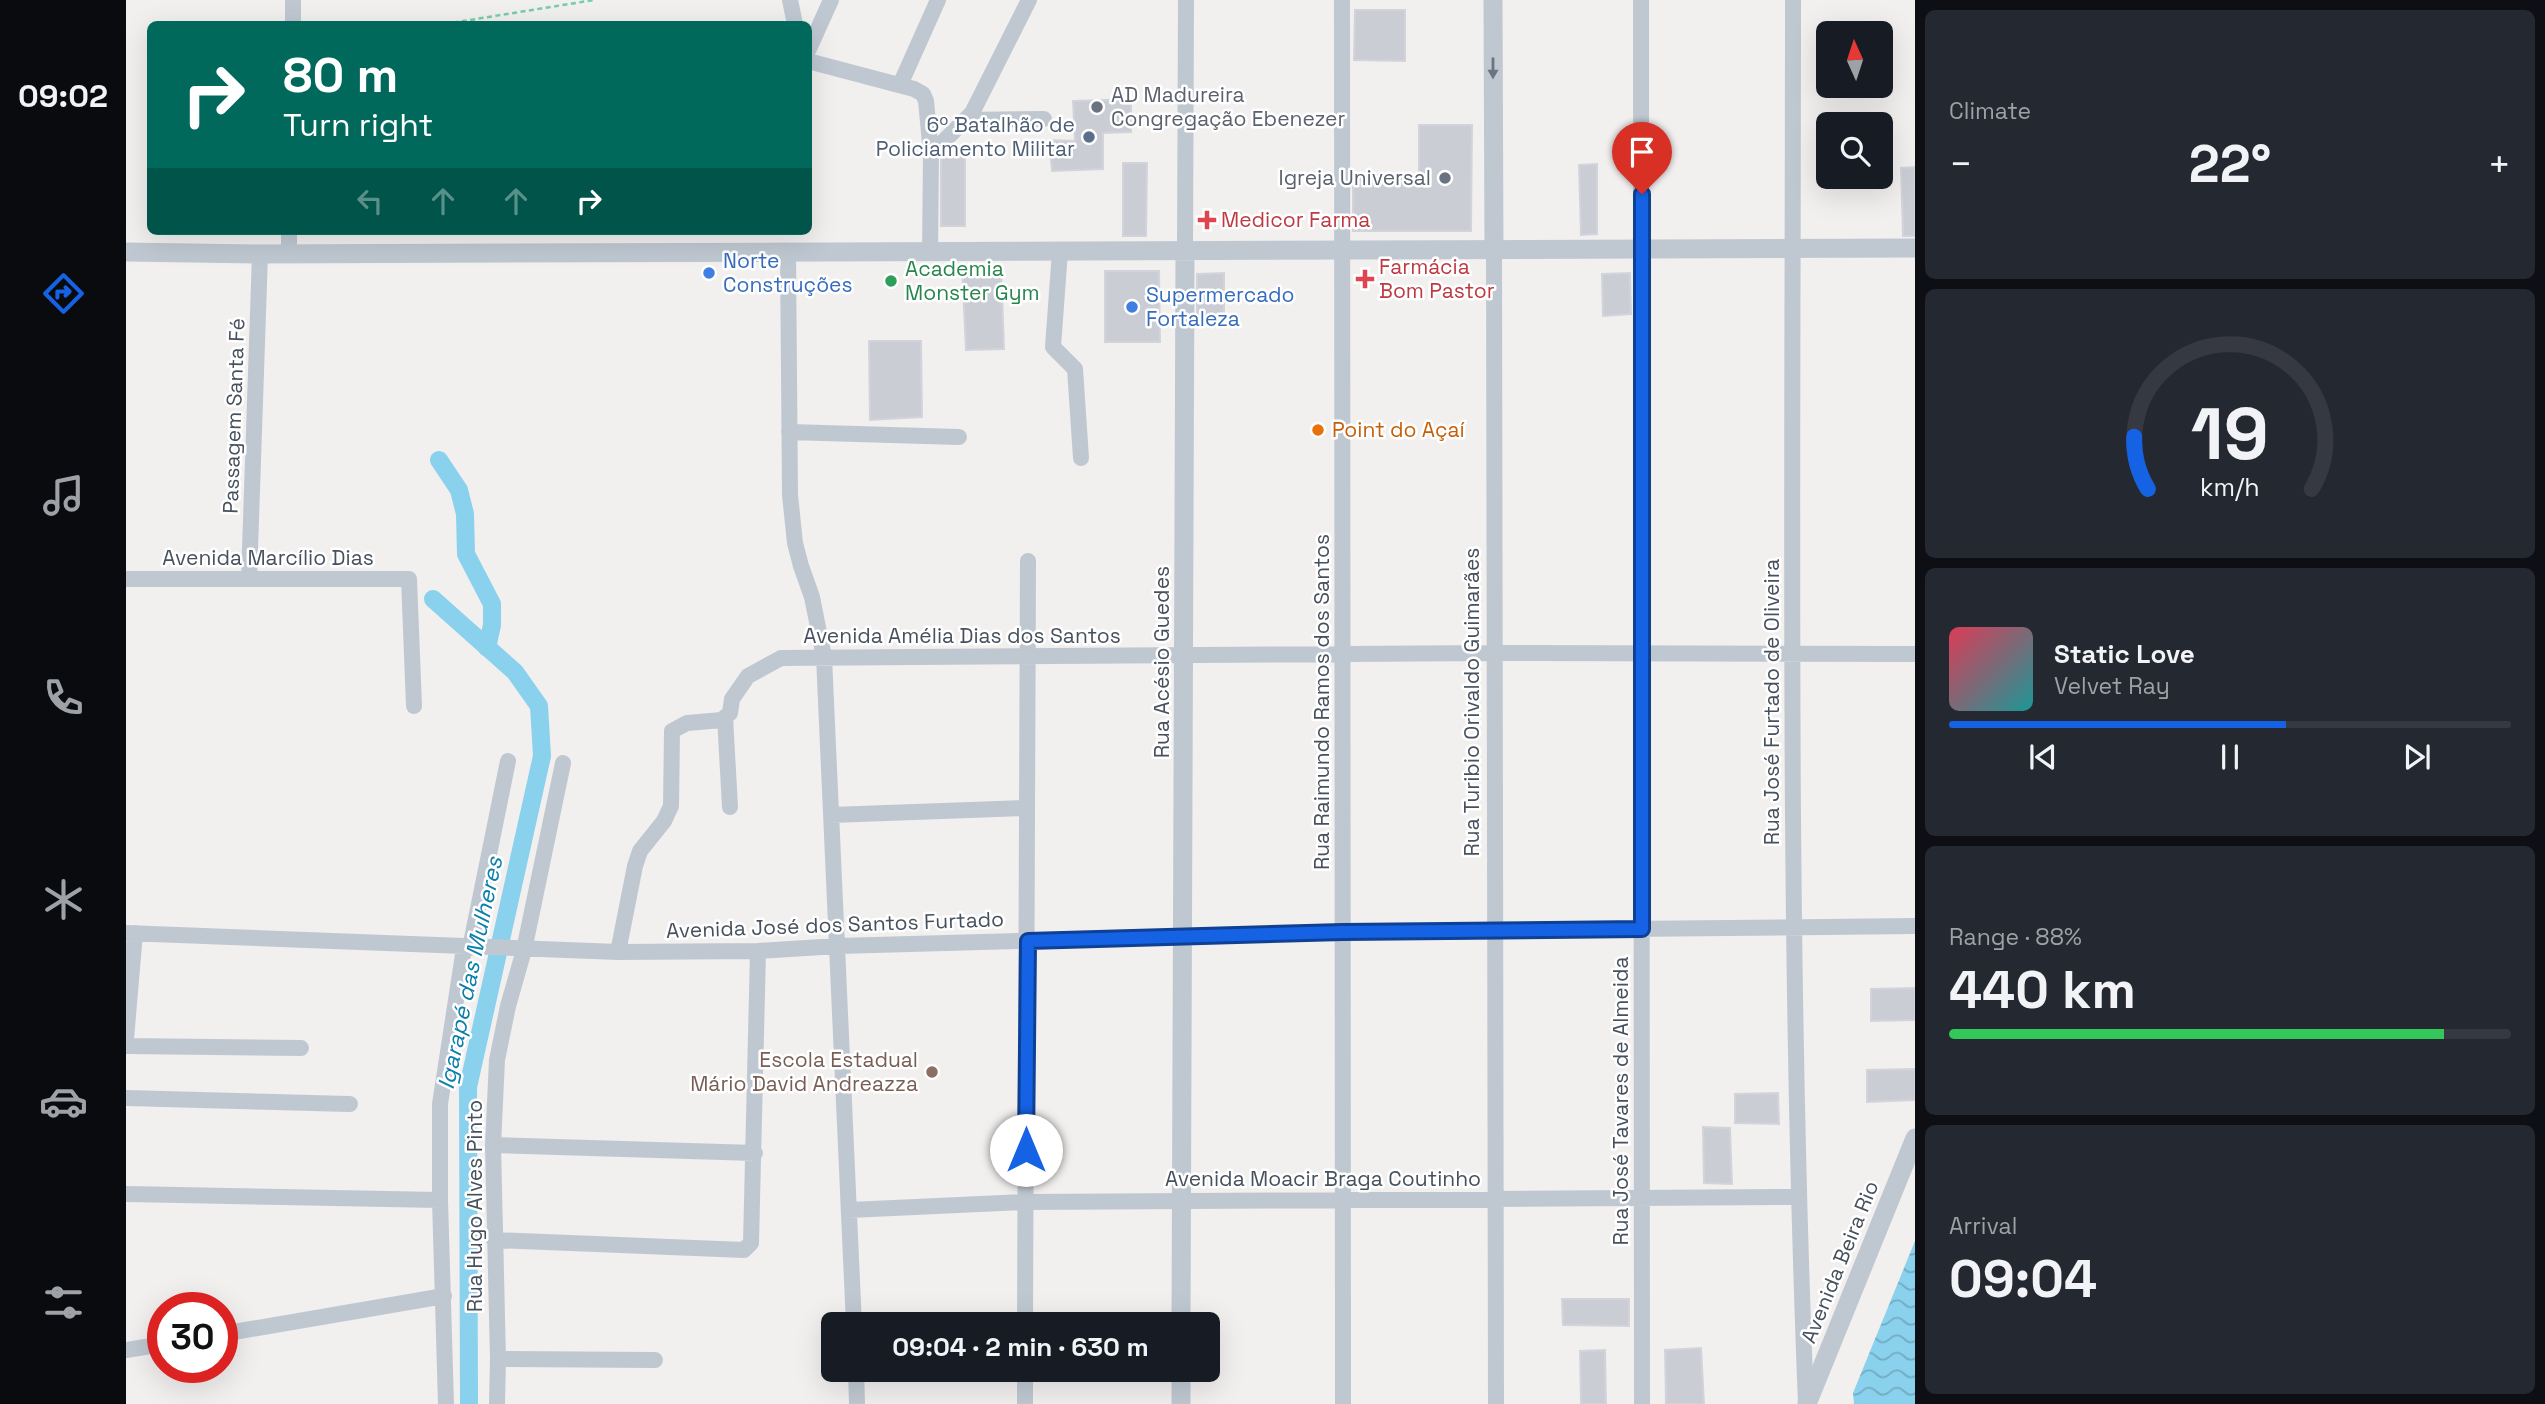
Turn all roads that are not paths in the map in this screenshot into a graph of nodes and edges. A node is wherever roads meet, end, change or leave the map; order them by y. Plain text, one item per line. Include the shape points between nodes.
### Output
1 (293, 0) edge
2 (790, 0) edge
3 (831, 0) edge
4 (938, 0) edge
5 (1029, 0) edge
6 (1186, 0) edge
7 (1342, 0) edge
8 (1493, 0) edge
9 (1641, 0) edge
10 (1793, 0) edge
11 (293, 21) edge
12 (794, 21) edge
13 (812, 42) edge
14 (812, 62) edge
15 (900, 85) junction
16 (1044, 119) dead end
17 (966, 120) junction
18 (931, 154) junction
19 (289, 235) edge
20 (1793, 248) junction
21 (1915, 248) edge
22 (1642, 249) junction
23 (1342, 250) junction
24 (1494, 250) junction
25 (1060, 251) junction
26 (1185, 251) junction
27 (126, 252) edge
28 (788, 252) junction
29 (930, 252) junction
30 (260, 254) junction
31 (289, 254) junction
32 (789, 432) junction
33 (959, 437) dead end
34 (1081, 458) dead end
35 (1028, 561) dead end
36 (126, 579) edge
37 (249, 579) junction
38 (1494, 653) junction
39 (1642, 653) junction
40 (1343, 654) junction
41 (1793, 654) junction
42 (1915, 654) edge
43 (1027, 655) junction
44 (1184, 656) junction
45 (824, 657) junction
46 (414, 706) dead end
47 (725, 717) junction
48 (508, 761) dead end
49 (562, 763) dead end
50 (730, 807) dead end
51 (1026, 808) junction
52 (831, 815) junction
53 (1915, 926) edge
54 (1793, 927) junction
55 (1642, 929) junction
56 (1495, 931) junction
57 (1343, 932) junction
58 (131, 933) edge
59 (1184, 937) junction
60 (1028, 941) junction
61 (838, 946) junction
62 (472, 948) junction
63 (518, 950) junction
64 (758, 951) junction
65 (618, 952) junction
66 (126, 1039) edge
67 (126, 1046) edge
68 (301, 1048) dead end
69 (126, 1098) edge
70 (350, 1104) dead end
71 (1915, 1138) edge
72 (493, 1145) junction
73 (755, 1153) junction
74 (126, 1194) edge
75 (1797, 1197) junction
76 (1642, 1198) junction
77 (1495, 1199) junction
78 (440, 1200) junction
79 (1343, 1200) junction
80 (1182, 1201) junction
81 (1026, 1202) junction
82 (850, 1210) junction
83 (494, 1240) junction
84 (444, 1296) junction
85 (854, 1312) edge
86 (1025, 1312) edge
87 (1181, 1312) edge
88 (238, 1331) edge
89 (147, 1347) edge
90 (126, 1350) edge
91 (498, 1359) junction
92 (655, 1360) dead end
93 (857, 1382) edge
94 (1025, 1382) edge
95 (1181, 1382) edge
96 (446, 1404) edge
97 (497, 1404) edge
98 (858, 1404) edge
99 (1025, 1404) edge
100 (1181, 1404) edge
101 (1343, 1404) edge
102 (1496, 1404) edge
103 (1642, 1404) edge
104 (1806, 1404) edge

1 - 11 street
2 - 12 street
3 - 13 street
4 - 15 street
5 - 17 street
6 - 26 street, Rua Acésio Guedes
7 - 23 street, Rua Raimundo Ramos dos Santos
8 -> 24 street, Rua Turibio Orivaldo Guimarães
9 - 22 street, Rua José Tavares de Almeida
10 - 20 street, Rua José Furtado de Oliveira
14 - 15 street
15 - 18 street via 923,94
16 - 17 street
17 - 18 street
18 - 29 street
19 - 31 street
20 - 21 street
20 - 22 street
20 - 41 street, Rua José Furtado de Oliveira
22 - 24 street
22 - 39 street, Rua José Tavares de Almeida
23 - 24 street
23 - 26 street
23 - 40 street, Rua Raimundo Ramos dos Santos
24 - 38 street, Rua Turibio Orivaldo Guimarães
25 - 26 street
25 - 29 street
25 - 34 street via 1053,347 1075,369
26 - 44 street, Rua Acésio Guedes
27 - 30 street
28 - 29 street
28 - 31 street
28 - 32 street
30 - 31 street
30 - 37 street, Passagem Santa Fé
32 - 33 street
32 - 45 street via 795,543
35 - 43 street
36 - 37 street, Avenida Marcílio Dias
37 - 46 street, Avenida Marcílio Dias via 410,579
38 - 39 street, Avenida Amélia Dias dos Santos
38 - 40 street, Avenida Amélia Dias dos Santos
38 - 56 street, Rua Turibio Orivaldo Guimarães
39 - 41 street, Avenida Amélia Dias dos Santos
39 - 55 street, Rua José Tavares de Almeida
40 - 44 street, Avenida Amélia Dias dos Santos
40 - 57 street, Rua Raimundo Ramos dos Santos
41 - 42 street, Avenida Amélia Dias dos Santos
41 - 54 street, Rua José Furtado de Oliveira
43 - 44 street, Avenida Amélia Dias dos Santos
43 - 45 street, Avenida Amélia Dias dos Santos
43 - 51 street
44 - 59 street, Rua Acésio Guedes
45 - 47 street, Avenida Amélia Dias dos Santos via 781,657 748,676
45 - 52 street
47 - 50 street
47 - 65 street via 687,723 672,731 671,806 640,851
48 - 62 street, Rua Hugo Alves Pinto
49 - 63 street, Rua Hugo Alves Pinto
51 - 52 street
51 - 60 street
52 - 61 street
53 - 54 street, Avenida José dos Santos Furtado
54 - 55 street, Avenida José dos Santos Furtado
54 - 75 street, Rua José Furtado de Oliveira
55 - 56 street, Avenida José dos Santos Furtado
55 - 76 street, Rua José Tavares de Almeida
56 - 57 street, Avenida José dos Santos Furtado
56 - 77 street, Rua Turibio Orivaldo Guimarães
57 - 59 street, Avenida José dos Santos Furtado
57 - 79 street, Rua Raimundo Ramos dos Santos
58 - 62 street, Avenida José dos Santos Furtado
58 - 66 street
59 - 60 street, Avenida José dos Santos Furtado
59 - 80 street, Rua Acésio Guedes
60 - 61 street, Avenida José dos Santos Furtado
60 - 81 street
61 - 64 street, Avenida José dos Santos Furtado
61 - 82 street
62 - 63 street, Avenida José dos Santos Furtado
62 - 78 street, Rua Hugo Alves Pinto via 440,1104
63 - 65 street, Avenida José dos Santos Furtado
63 - 72 street, Rua Hugo Alves Pinto via 497,1060
64 - 65 street, Avenida José dos Santos Furtado
64 - 73 street
67 - 68 street
69 - 70 street
71 - 104 street, Avenida Beira Rio
72 - 73 street
72 - 83 street, Rua Hugo Alves Pinto
73 - 83 street via 751,1243 744,1250
74 - 78 street
75 - 76 street, Avenida Moacir Braga Coutinho
75 - 104 street, Rua José Furtado de Oliveira
76 - 77 street, Avenida Moacir Braga Coutinho
76 - 103 street, Rua José Tavares de Almeida
77 - 79 street, Avenida Moacir Braga Coutinho
77 - 102 street, Rua Turibio Orivaldo Guimarães
78 - 84 street, Rua Hugo Alves Pinto
79 - 80 street, Avenida Moacir Braga Coutinho
79 - 101 street, Rua Raimundo Ramos dos Santos
80 - 81 street, Avenida Moacir Braga Coutinho
80 - 87 street, Rua Acésio Guedes
81 - 82 street, Avenida Moacir Braga Coutinho
81 - 86 street
82 - 85 street
83 - 91 street, Rua Hugo Alves Pinto
84 - 88 street
84 - 96 street, Rua Hugo Alves Pinto
89 - 90 street
91 - 92 street
91 - 97 street, Rua Hugo Alves Pinto
93 - 98 street
94 - 99 street
95 - 100 street

